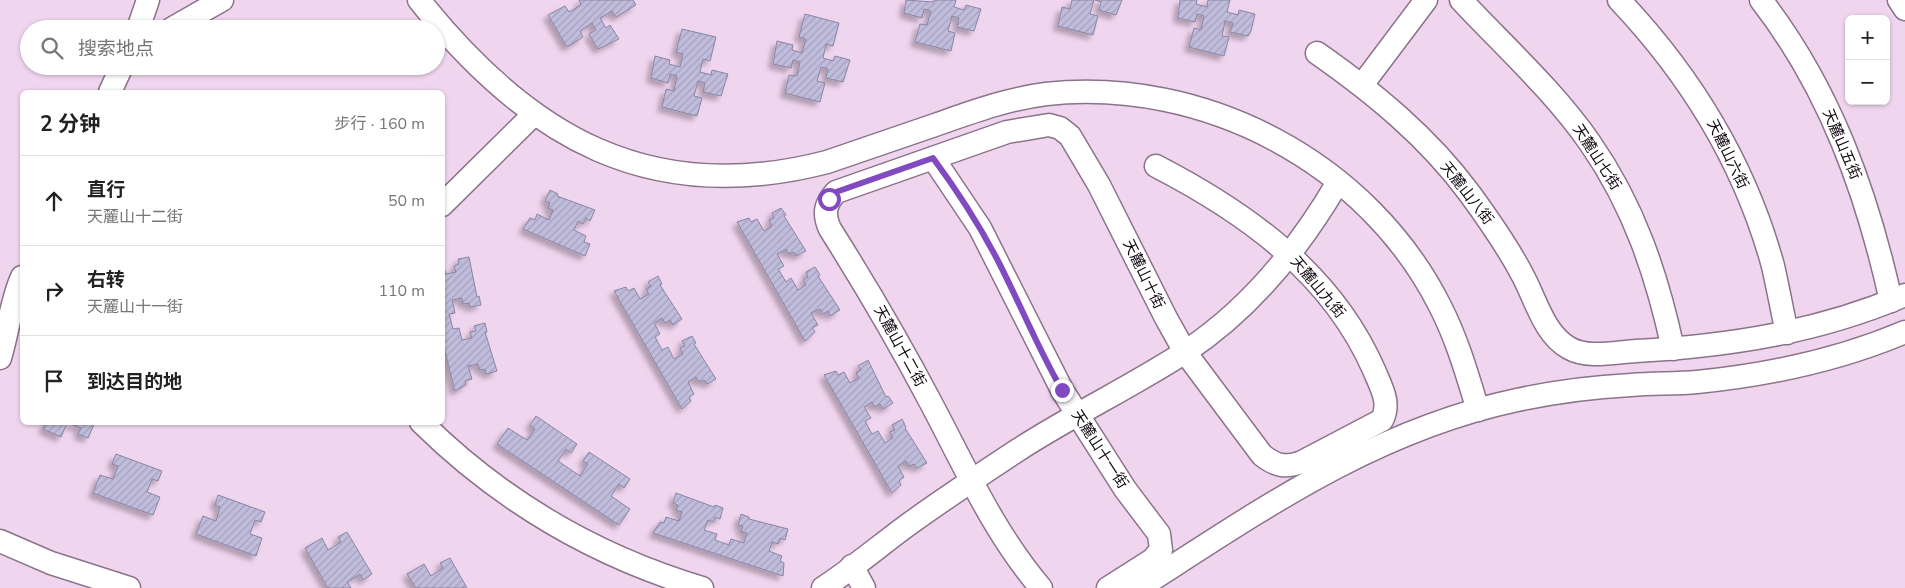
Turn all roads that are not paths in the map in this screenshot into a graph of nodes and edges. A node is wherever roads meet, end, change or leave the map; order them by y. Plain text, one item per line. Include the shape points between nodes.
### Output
1 (148, 0) edge
2 (222, 0) edge
3 (419, 0) edge
4 (1426, 0) edge
5 (1461, 0) edge
6 (1619, 0) edge
7 (1761, 0) edge
8 (1899, 0) edge
9 (1905, 9) edge
10 (141, 20) edge
11 (187, 20) edge
12 (437, 20) edge
13 (445, 30) edge
14 (1318, 53) dead end
15 (118, 75) edge
16 (1362, 85) junction
17 (111, 90) edge
18 (533, 115) junction
19 (933, 158) junction
20 (1156, 166) dead end
21 (1338, 182) junction
22 (445, 202) edge
23 (1290, 254) junction
24 (20, 282) edge
25 (1898, 298) edge
26 (1905, 332) edge
27 (1787, 333) junction
28 (1673, 349) junction
29 (1185, 352) junction
30 (0, 358) edge
31 (1478, 410) junction
32 (1077, 414) junction
33 (424, 425) edge
34 (1338, 444) joint
35 (970, 482) junction
36 (0, 540) edge
37 (852, 566) junction
38 (129, 588) edge
39 (702, 588) edge
40 (823, 588) edge
41 (864, 588) edge
42 (1041, 588) edge
43 (1108, 588) edge
44 (1138, 588) edge

1 - 10 street
2 - 11 street
3 - 12 street
4 - 16 street
5 - 28 street, 天麓山七街 via 1564,109 1613,178 1648,255
6 - 27 street, 天麓山六街 via 1684,76 1736,167 1757,216
7 - 25 street, 天麓山五街 via 1806,66 1834,122 1861,187
8 - 9 street
13 - 18 street via 478,67
14 - 16 street, 天麓山八街
15 - 17 street
16 - 28 street, 天麓山八街 via 1401,118 1468,192 1523,276 1555,337 1570,349 1588,354
18 - 21 street via 581,143 634,163 689,174 745,176 782,173 827,162 999,102 1064,93 1140,95 1186,104 1232,119 1275,139
18 - 22 street
19 - 29 street, 天麓山十街 via 1007,132 1049,125 1060,128 1070,136 1099,185
19 - 32 street, 天麓山十一街 via 980,228 1048,366
19 - 35 street, 天麓山十二街 via 836,192 827,204 826,220 904,353
20 - 23 street, 天麓山九街 via 1239,214
21 - 23 street
21 - 31 street via 1386,227 1415,264 1440,305 1460,348
23 - 29 street via 1251,296
23 - 34 street, 天麓山九街 via 1310,273 1343,316 1371,364 1386,403 1382,420
24 - 30 street
25 - 27 street
26 - 31 street via 1825,359 1761,374 1696,382 1592,388 1516,400
27 - 28 street
29 - 32 street
29 - 34 street, 天麓山十街 via 1242,430 1262,455 1274,464 1288,467
31 - 44 street via 1404,434 1334,467
32 - 35 street
32 - 43 street, 天麓山十一街 via 1125,489 1159,534 1161,550 1152,560
33 - 39 street via 492,485 546,521 602,551 662,576
35 - 37 street
35 - 42 street, 天麓山十二街 via 998,529
36 - 38 street via 51,563
37 - 40 street
37 - 41 street

